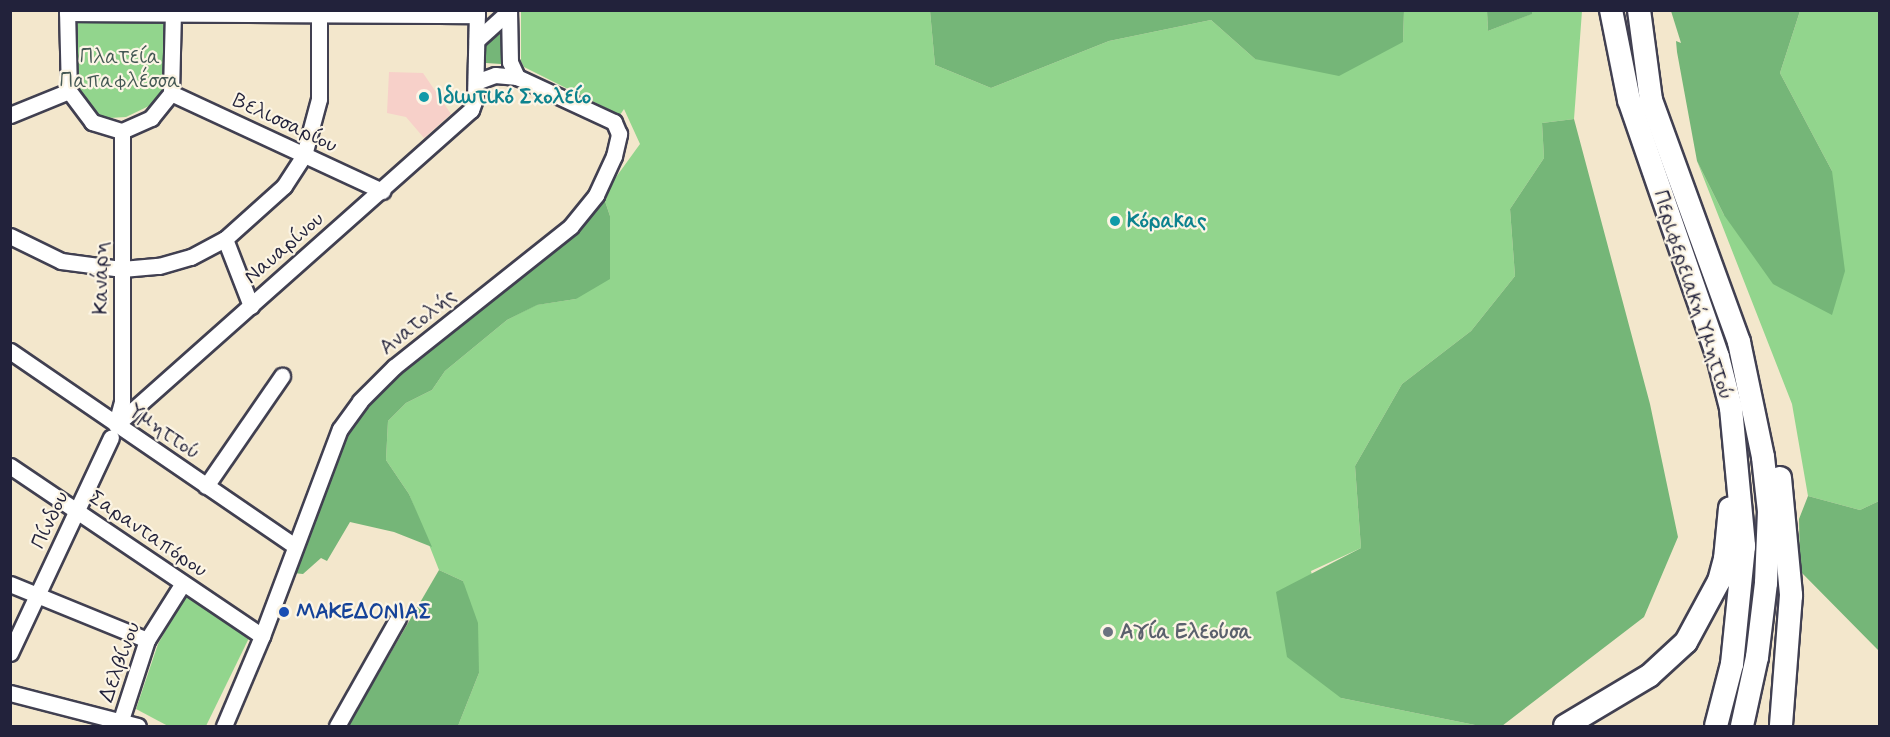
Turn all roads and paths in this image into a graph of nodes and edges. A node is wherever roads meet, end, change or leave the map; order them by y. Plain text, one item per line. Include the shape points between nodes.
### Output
1 (1611, 10) edge
2 (1639, 10) edge
3 (509, 11) edge
4 (67, 12) edge
5 (173, 12) edge
6 (319, 13) edge
7 (477, 23) edge
8 (476, 58) junction
9 (510, 62) junction
10 (517, 77) junction
11 (476, 82) junction
12 (69, 91) junction
13 (171, 93) junction
14 (10, 115) edge
15 (122, 131) junction
16 (304, 155) junction
17 (382, 191) junction
18 (10, 236) edge
19 (225, 239) junction
20 (122, 269) junction
21 (250, 306) junction
22 (1739, 342) junction
23 (10, 351) edge
24 (282, 376) dead end
25 (1731, 408) junction
26 (113, 431) junction
27 (10, 466) edge
28 (206, 486) junction
29 (77, 512) junction
30 (295, 546) junction
31 (183, 583) junction
32 (10, 584) edge
33 (37, 595) junction
34 (398, 618) dead end
35 (262, 636) junction
36 (147, 640) junction
37 (10, 653) edge
38 (10, 693) edge
39 (120, 723) edge
40 (138, 726) edge
41 (224, 726) edge
42 (337, 726) edge
43 (1565, 726) edge
44 (1716, 726) edge
45 (1742, 726) edge
46 (1781, 726) edge

1 - 25 highway, Περιφερειακή Υμηττού via 1629,100 1718,357
2 - 22 highway, Περιφερειακή Υμηττού via 1651,100
3 - 7 street
3 - 9 street
4 - 5 street
4 - 12 street
5 - 6 street
5 - 13 street
6 - 7 street
6 - 16 street via 319,99
7 - 8 street
8 - 9 street via 485,68 499,68
8 - 11 street
9 - 10 street
10 - 11 street, Ανατολής via 495,75
10 - 30 street, Ανατολής via 614,122 619,134 610,166 596,195 571,226 394,367 360,401 326,458
11 - 17 street, Ναυαρίνου via 471,110
12 - 14 street
12 - 15 street via 93,122
13 - 15 street via 151,118
13 - 16 street, Βελισσαρίου
15 - 20 street, Κανάρη
16 - 17 street, Βελισσαρίου
16 - 19 street via 284,186
17 - 21 street, Ναυαρίνου
18 - 20 street via 62,261
19 - 20 street via 191,257 159,266
19 - 21 street
20 - 26 street, Κανάρη via 122,401
21 - 26 street, Ναυαρίνου
22 - 45 highway, Περιφερειακή Υμηττού via 1755,413 1769,511 1762,622
22 - 46 highway via 1766,410 1785,515 1791,605
23 - 26 street, Υμηττού
24 - 28 street
25 - 43 highway via 1729,534 1711,603 1686,642 1656,670
25 - 44 highway, Περιφερειακή Υμηττού via 1744,546 1732,664
26 - 28 street, Υμηττού
26 - 29 street, Πίνδου
27 - 29 street, Σαρανταπόρου
28 - 30 street, Υμηττού
29 - 31 street, Σαρανταπόρου
29 - 33 street, Πίνδου
30 - 35 street, Ανατολής
31 - 35 street, Σαρανταπόρου
31 - 36 street, Δελβίνου
32 - 33 street
33 - 36 street
33 - 37 street, Πίνδου
34 - 42 street
35 - 41 street, Ανατολής
36 - 39 street, Δελβίνου
38 - 39 street
39 - 40 street

